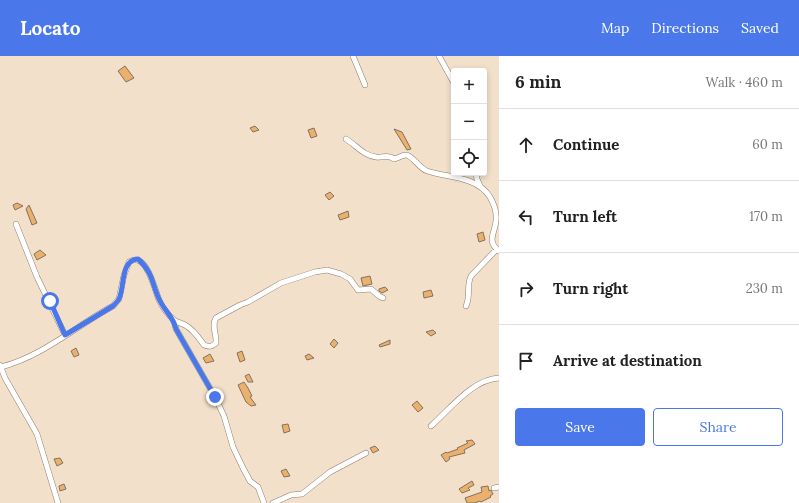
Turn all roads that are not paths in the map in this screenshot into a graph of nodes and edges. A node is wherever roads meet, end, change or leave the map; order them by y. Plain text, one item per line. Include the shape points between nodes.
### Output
1 (353, 56) edge
2 (439, 56) edge
3 (451, 78) edge
4 (365, 85) dead end
5 (346, 139) dead end
6 (476, 176) edge
7 (480, 186) junction
8 (16, 224) dead end
9 (498, 250) edge
10 (383, 298) dead end
11 (466, 306) dead end
12 (174, 320) junction
13 (65, 335) junction
14 (0, 366) edge
15 (499, 378) edge
16 (431, 426) dead end
17 (366, 453) dead end
18 (58, 503) edge
19 (264, 503) edge
20 (274, 503) edge

1 - 4 street
2 - 3 street
5 - 7 street via 368,155 378,158 388,156 394,159 408,156 423,170 468,180
6 - 7 street
7 - 9 street via 490,197 496,212 492,243
8 - 13 street via 37,277
9 - 11 street via 471,276
10 - 12 street via 371,289 358,290 350,279 341,274 322,270 281,283 216,318 216,343 212,346 204,345 192,330
12 - 13 street via 159,300 147,269 136,259 129,262 119,299 113,306
12 - 19 street via 176,329 224,416 243,468 258,487
13 - 14 street via 24,359
14 - 18 street via 37,434
15 - 16 street via 484,381 470,388
17 - 20 street via 330,472 302,494 291,495

